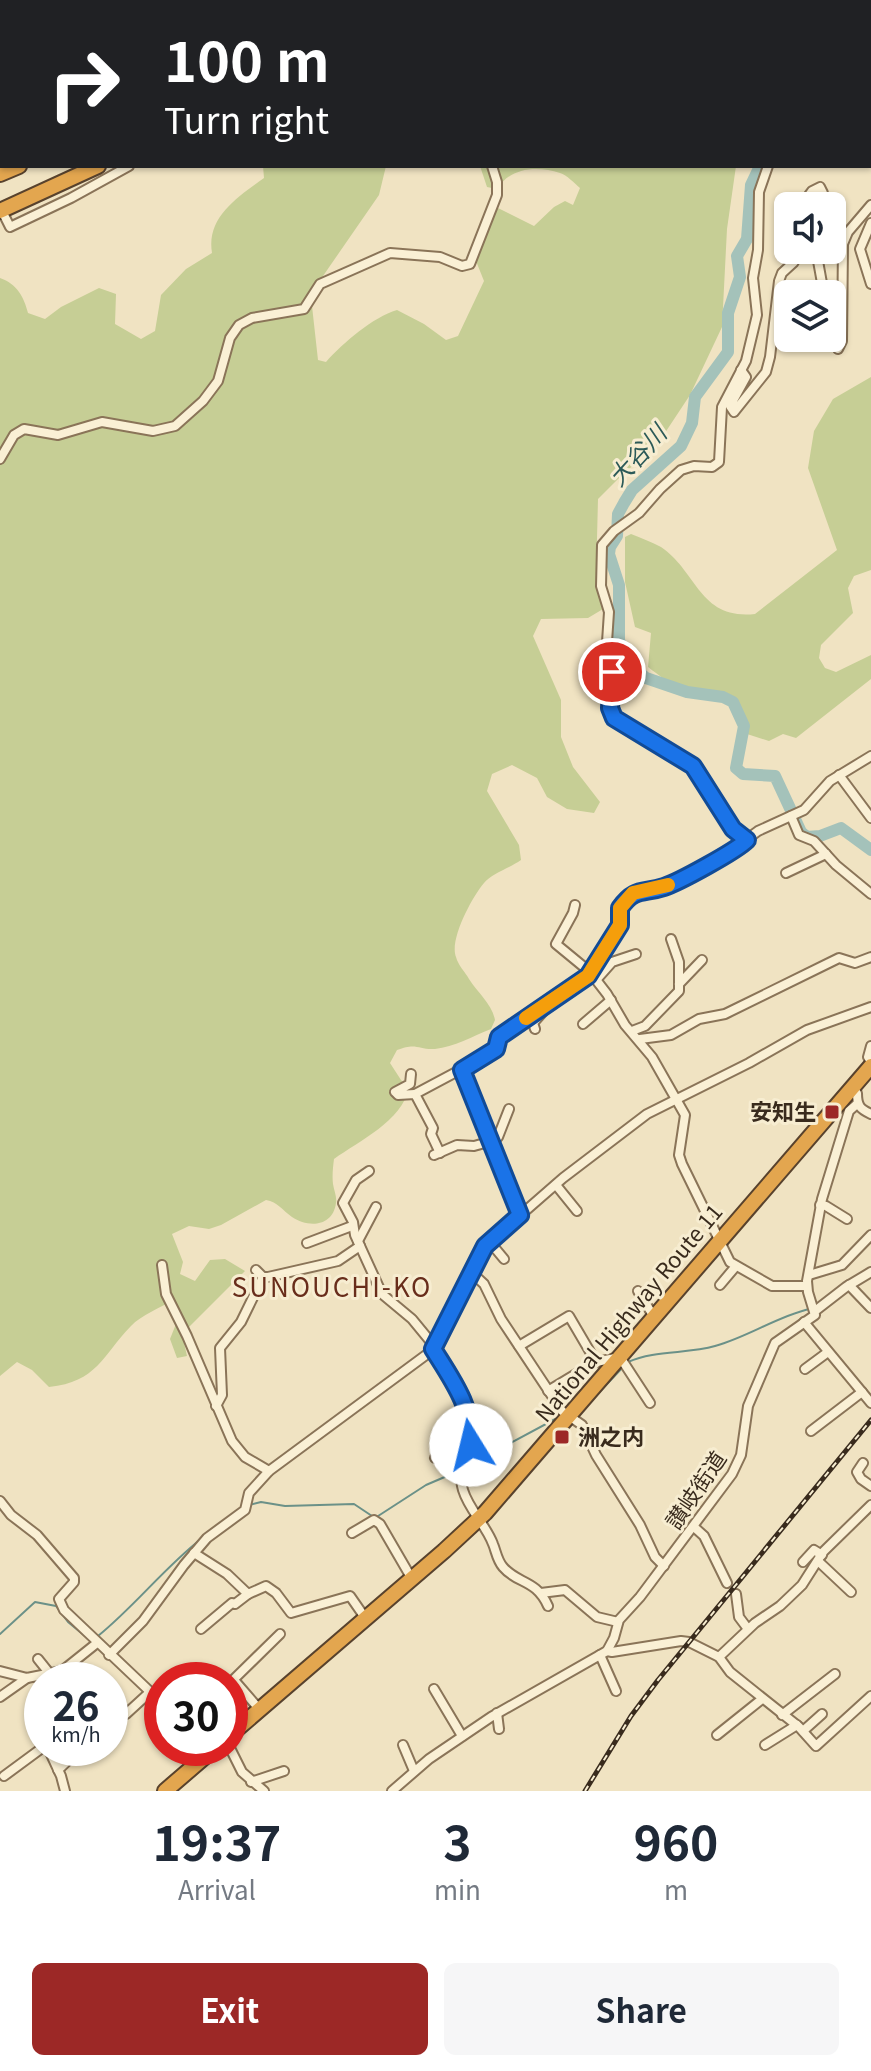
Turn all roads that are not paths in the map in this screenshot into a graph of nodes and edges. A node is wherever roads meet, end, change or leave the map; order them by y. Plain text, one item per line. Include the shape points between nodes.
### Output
1 (94, 168) edge
2 (125, 168) edge
3 (493, 168) edge
4 (767, 168) edge
5 (871, 205) edge
6 (2, 214) edge
7 (871, 223) edge
8 (792, 264) edge
9 (843, 280) edge
10 (871, 284) edge
11 (741, 370) junction
12 (0, 459) edge
13 (871, 756) edge
14 (839, 775) junction
15 (791, 816) junction
16 (871, 818) edge
17 (747, 840) junction
18 (826, 854) junction
19 (786, 873) dead end
20 (871, 894) edge
21 (575, 905) dead end
22 (671, 939) dead end
23 (609, 943) junction
24 (636, 954) dead end
25 (871, 957) edge
26 (622, 958) junction
27 (702, 960) dead end
28 (590, 972) junction
29 (596, 980) junction
30 (679, 984) junction
31 (611, 1000) junction
32 (550, 1003) junction
33 (871, 1007) edge
34 (583, 1024) dead end
35 (535, 1029) dead end
36 (632, 1031) junction
37 (640, 1039) junction
38 (871, 1046) edge
39 (871, 1064) edge
40 (462, 1070) junction
41 (411, 1074) dead end
42 (415, 1094) junction
43 (854, 1096) junction
44 (675, 1100) junction
45 (509, 1109) dead end
46 (871, 1114) edge
47 (492, 1141) junction
48 (350, 1168) dead end
49 (369, 1171) dead end
50 (356, 1180) junction
51 (556, 1185) junction
52 (820, 1205) junction
53 (376, 1207) dead end
54 (577, 1211) dead end
55 (520, 1215) junction
56 (847, 1219) dead end
57 (352, 1226) junction
58 (871, 1235) edge
59 (489, 1241) junction
60 (718, 1242) junction
61 (307, 1243) dead end
62 (359, 1244) junction
63 (504, 1259) dead end
64 (162, 1265) dead end
65 (736, 1266) junction
66 (471, 1272) junction
67 (871, 1272) edge
68 (809, 1275) junction
69 (720, 1285) dead end
70 (849, 1285) junction
71 (807, 1286) junction
72 (638, 1291) dead end
73 (871, 1308) edge
74 (815, 1311) junction
75 (654, 1317) junction
76 (804, 1322) junction
77 (519, 1346) junction
78 (434, 1348) junction
79 (642, 1348) dead end
80 (828, 1352) junction
81 (622, 1355) junction
82 (596, 1362) junction
83 (805, 1369) dead end
84 (548, 1391) junction
85 (862, 1392) junction
86 (650, 1403) dead end
87 (871, 1403) edge
88 (216, 1406) junction
89 (570, 1416) junction
90 (811, 1431) dead end
91 (469, 1450) junction
92 (435, 1458) dead end
93 (863, 1463) dead end
94 (269, 1471) junction
95 (871, 1486) edge
96 (0, 1501) edge
97 (870, 1507) edge
98 (479, 1519) junction
99 (694, 1527) junction
100 (352, 1533) dead end
101 (194, 1553) junction
102 (820, 1558) junction
103 (803, 1562) dead end
104 (664, 1566) junction
105 (412, 1579) junction
106 (727, 1583) dead end
107 (851, 1592) dead end
108 (541, 1593) junction
109 (248, 1594) junction
110 (736, 1594) dead end
111 (548, 1606) dead end
112 (366, 1619) junction
113 (618, 1622) junction
114 (201, 1629) dead end
115 (748, 1629) junction
116 (280, 1634) dead end
117 (97, 1643) junction
118 (604, 1653) junction
119 (109, 1655) junction
120 (719, 1657) junction
121 (38, 1659) dead end
122 (40, 1662) edge
123 (77, 1662) edge
124 (248, 1662) edge
125 (0, 1671) edge
126 (835, 1674) dead end
127 (24, 1677) edge
128 (24, 1680) edge
129 (144, 1688) edge
130 (434, 1689) dead end
131 (616, 1691) dead end
132 (871, 1696) edge
133 (0, 1697) edge
134 (144, 1698) edge
135 (248, 1698) edge
136 (762, 1699) junction
137 (260, 1710) junction
138 (128, 1712) edge
139 (497, 1713) junction
140 (822, 1714) dead end
141 (782, 1715) junction
142 (248, 1720) edge
143 (800, 1728) junction
144 (499, 1729) dead end
145 (717, 1735) dead end
146 (462, 1736) junction
147 (403, 1745) dead end
148 (765, 1745) dead end
149 (24, 1762) edge
150 (56, 1766) edge
151 (62, 1766) edge
152 (194, 1766) edge
153 (239, 1766) edge
154 (58, 1770) junction
155 (284, 1771) dead end
156 (414, 1771) junction
157 (4, 1776) dead end
158 (390, 1777) dead end
159 (251, 1782) junction
160 (393, 1790) edge
161 (64, 1791) edge
162 (165, 1791) edge
163 (264, 1791) edge

1 - 6 highway
2 - 6 street via 10,227
3 - 12 street via 497,195 470,264 390,253 320,284 299,312 275,313 239,325 218,381 175,426 153,431 102,422 58,435 24,429 14,435
4 - 11 street via 759,192 753,278 757,315
5 - 9 street via 843,244
7 - 10 street via 860,249
8 - 11 street via 779,281 766,372 734,412 730,406 746,377
11 - 17 street via 722,407 719,462 688,467 673,476 614,531 600,555 609,618 611,713 693,766 733,829
13 - 14 street
14 - 15 street
14 - 16 street
15 - 17 street
15 - 18 street via 799,835
17 - 23 street via 663,887 633,893 620,908 620,925
18 - 19 street
18 - 20 street
21 - 28 street via 556,944
22 - 30 street
23 - 26 street
23 - 28 street
24 - 26 street
25 - 37 street via 855,963 839,958 725,1014 699,1019 671,1035
26 - 29 street
27 - 30 street
28 - 29 street
28 - 32 street
29 - 31 street
30 - 36 street via 679,991 645,1026
31 - 34 street
31 - 36 street
32 - 35 street via 533,1023
32 - 40 street via 499,1037 490,1054
33 - 44 street via 807,1030
36 - 37 street
37 - 44 street
38 - 39 street
39 - 43 highway, National Highway Route 11
40 - 42 street
40 - 47 street
41 - 42 street via 410,1084 395,1092
42 - 47 street via 433,1128 437,1154 457,1145
43 - 46 street via 860,1109
43 - 52 street
43 - 60 highway, National Highway Route 11
44 - 51 street via 637,1121
44 - 60 street via 685,1115 679,1155
45 - 47 street
47 - 55 street
48 - 50 street
49 - 50 street
50 - 57 street via 343,1200
51 - 54 street
51 - 55 street
52 - 56 street
52 - 68 street
53 - 62 street
55 - 59 street
57 - 61 street
57 - 62 street
58 - 68 street via 842,1265
59 - 63 street
59 - 66 street
60 - 65 street
60 - 75 highway, National Highway Route 11
62 - 78 street via 382,1294 412,1319
62 - 88 street via 338,1261 293,1273 260,1273 241,1322 220,1348 222,1395
64 - 88 street via 166,1294
65 - 69 street
65 - 71 street via 772,1286
66 - 77 street via 484,1284
66 - 78 street
67 - 70 street, 讃岐街道
68 - 71 street
70 - 73 street
70 - 74 street, 讃岐街道
71 - 74 street
72 - 75 street
74 - 76 street, 讃岐街道
75 - 81 highway, National Highway Route 11
76 - 80 street
76 - 99 street, 讃岐街道 via 771,1348 748,1406 737,1465
77 - 82 street via 569,1316
77 - 84 street
78 - 91 street via 468,1411
78 - 94 street
79 - 81 street
80 - 83 street
80 - 85 street
81 - 82 street
81 - 86 street
81 - 89 highway, National Highway Route 11
82 - 84 street
84 - 89 street
85 - 87 street
85 - 90 street
88 - 94 street via 238,1450
89 - 98 highway, National Highway Route 11
89 - 104 street via 582,1425
91 - 92 street
91 - 98 street via 461,1481
93 - 95 street via 857,1472
94 - 101 street via 249,1493 245,1510
96 - 117 street via 74,1578 59,1604
97 - 102 street
98 - 105 highway, National Highway Route 11
98 - 108 street via 503,1567
99 - 104 street, 讃岐街道
99 - 106 street via 704,1536
100 - 105 street via 374,1520 380,1524
101 - 109 street
101 - 119 street via 143,1621
102 - 103 street via 814,1550
102 - 107 street
102 - 115 street via 802,1585
104 - 113 street, 讃岐街道
105 - 112 highway, National Highway Route 11
108 - 111 street
108 - 113 street via 565,1590 597,1617
109 - 112 street via 271,1588 291,1613 350,1596
109 - 114 street
110 - 115 street
112 - 137 highway, National Highway Route 11
113 - 118 street, 讃岐街道
115 - 120 street
116 - 124 street
117 - 119 street
117 - 123 street
118 - 120 street via 684,1640
118 - 131 street
118 - 139 street
119 - 129 street
120 - 136 street
121 - 122 street
125 - 127 street
126 - 141 street
128 - 133 street
130 - 146 street
132 - 143 street via 818,1746
134 - 138 street
135 - 137 street
136 - 141 street
136 - 145 street
137 - 142 highway, National Highway Route 11
139 - 144 street
139 - 146 street
140 - 143 street
141 - 143 street
143 - 148 street
146 - 156 street
147 - 156 street
149 - 157 street
150 - 154 street
151 - 154 street
152 - 162 highway
153 - 159 street
154 - 161 street
155 - 159 street
156 - 160 street
158 - 160 street
159 - 163 street

